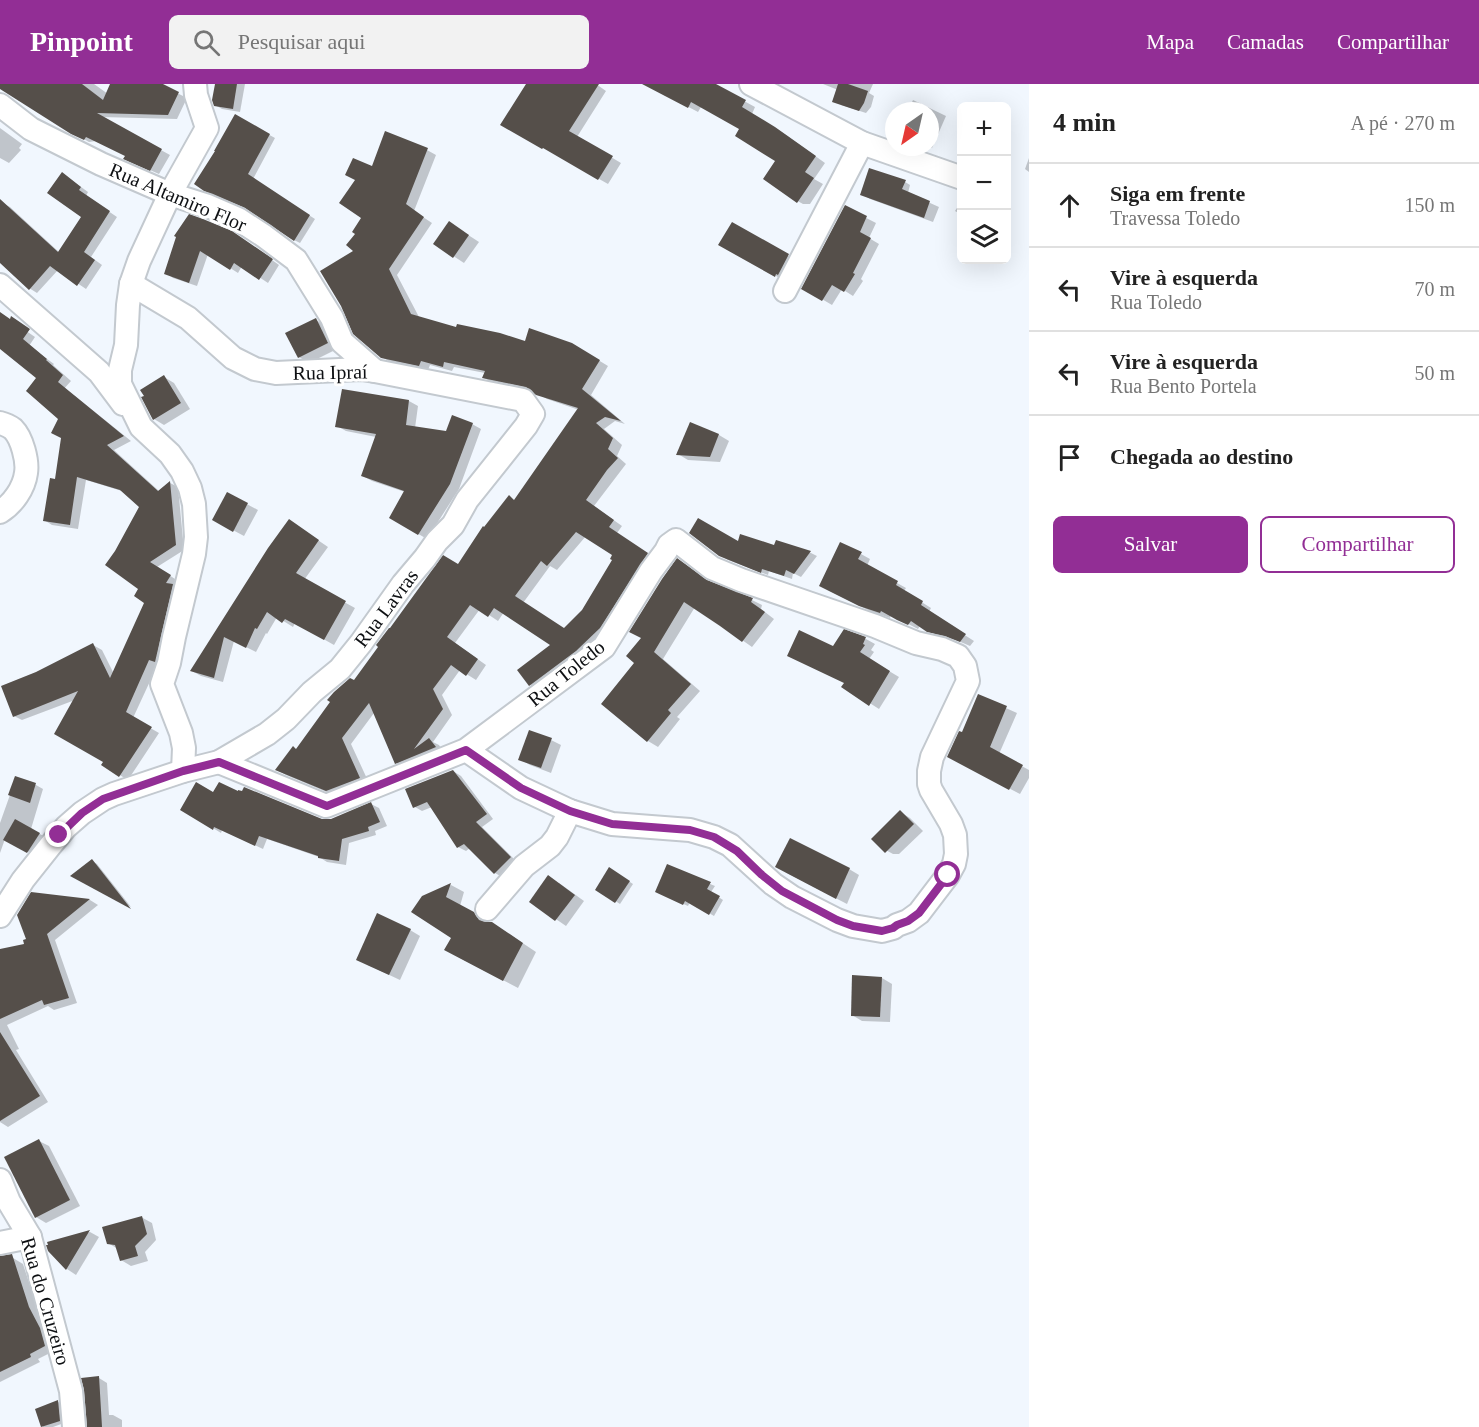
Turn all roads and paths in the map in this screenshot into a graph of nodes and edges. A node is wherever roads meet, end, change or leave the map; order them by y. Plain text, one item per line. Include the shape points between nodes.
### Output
1 (195, 84) edge
2 (752, 84) edge
3 (0, 105) edge
4 (862, 143) junction
5 (957, 176) edge
6 (171, 194) junction
7 (131, 284) junction
8 (0, 285) edge
9 (785, 291) dead end
10 (375, 371) junction
11 (0, 423) edge
12 (526, 426) joint
13 (141, 427) junction
14 (0, 512) edge
15 (466, 750) junction
16 (219, 762) junction
17 (183, 771) junction
18 (570, 811) junction
19 (0, 877) edge
20 (23, 880) junction
21 (487, 909) dead end
22 (0, 916) edge
23 (0, 1180) edge
24 (5, 1208) edge
25 (30, 1237) junction
26 (0, 1243) edge
27 (74, 1427) edge

1 - 6 street via 207,128
2 - 4 street
3 - 6 street, Rua Altamiro Flor via 31,129
4 - 5 street
4 - 9 street
6 - 7 street
6 - 10 street, Rua Altamiro Flor via 238,219 296,260 332,318 342,342
7 - 10 street, Rua Ipraí via 188,318 233,358 255,369 276,373
7 - 13 street via 120,384
8 - 13 street via 99,372
10 - 12 street, Rua Ipraí via 523,400 533,414
11 - 14 street via 14,429 26,455 27,472 13,502
12 - 16 street, Rua Lavras via 340,669 267,734
13 - 17 street via 182,471 194,504 194,554 162,684 181,733
15 - 16 street, Rua Toledo via 327,806
15 - 18 street via 521,788
15 - 18 street, Rua Toledo via 604,647 651,571 676,540 712,568 955,654 966,666 966,687 936,746 929,771 931,790 951,824 957,854 948,875 924,908 902,924 882,931 837,920 782,891 730,845 708,834 612,824
16 - 17 street, Rua Lavras
17 - 20 street, Rua Lavras via 98,802 66,827
18 - 21 street via 550,846 524,866
19 - 20 street
20 - 22 street, Rua Lavras
23 - 24 street, Rua do Cruzeiro
24 - 25 street, Rua do Cruzeiro
25 - 26 street
25 - 27 street, Rua do Cruzeiro via 71,1391

